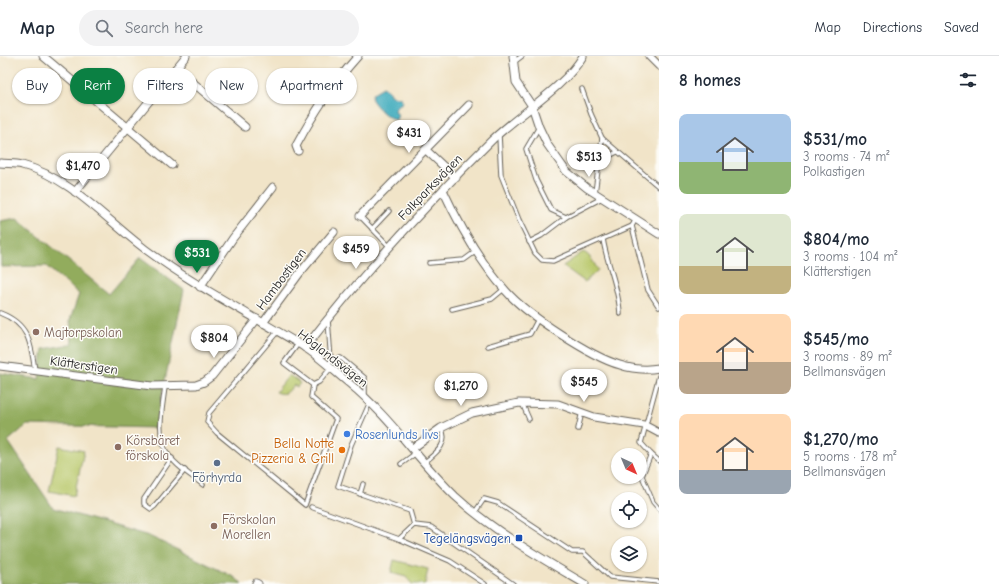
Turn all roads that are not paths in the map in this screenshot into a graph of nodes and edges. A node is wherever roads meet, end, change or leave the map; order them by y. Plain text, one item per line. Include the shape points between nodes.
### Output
1 (43, 56) edge
2 (186, 56) edge
3 (358, 56) edge
4 (522, 56) edge
5 (583, 56) edge
6 (649, 56) edge
7 (513, 59) edge
8 (659, 66) edge
9 (176, 68) edge
10 (197, 86) edge
11 (582, 89) dead end
12 (147, 104) edge
13 (470, 104) dead end
14 (532, 106) junction
15 (245, 127) dead end
16 (538, 127) junction
17 (128, 128) junction
18 (498, 135) junction
19 (602, 138) junction
20 (426, 150) junction
21 (298, 151) dead end
22 (617, 152) junction
23 (601, 160) junction
24 (0, 163) edge
25 (172, 165) dead end
26 (456, 178) junction
27 (273, 187) dead end
28 (659, 187) edge
29 (443, 190) junction
30 (75, 192) junction
31 (595, 193) junction
32 (602, 198) junction
33 (389, 211) dead end
34 (360, 216) joint
35 (566, 217) junction
36 (634, 223) junction
37 (372, 229) junction
38 (334, 232) dead end
39 (659, 233) edge
40 (603, 239) junction
41 (530, 242) junction
42 (389, 246) junction
43 (476, 252) junction
44 (429, 264) dead end
45 (200, 287) junction
46 (504, 289) junction
47 (659, 308) edge
48 (452, 309) dead end
49 (0, 312) edge
50 (620, 314) dead end
51 (328, 319) junction
52 (539, 319) junction
53 (260, 321) junction
54 (278, 331) junction
55 (302, 346) junction
56 (488, 346) dead end
57 (330, 365) junction
58 (0, 366) edge
59 (659, 368) edge
60 (35, 371) junction
61 (659, 376) edge
62 (313, 385) junction
63 (165, 386) junction
64 (367, 400) junction
65 (522, 403) junction
66 (582, 412) junction
67 (529, 419) dead end
68 (644, 425) junction
69 (441, 428) junction
70 (578, 429) dead end
71 (659, 433) edge
72 (415, 450) junction
73 (651, 454) junction
74 (172, 458) junction
75 (659, 461) edge
76 (425, 462) junction
77 (401, 464) dead end
78 (185, 470) junction
79 (363, 484) dead end
80 (203, 485) dead end
81 (360, 494) junction
82 (311, 507) dead end
83 (659, 509) edge
84 (475, 512) junction
85 (414, 525) junction
86 (399, 539) junction
87 (659, 582) edge
88 (485, 584) edge
89 (513, 584) edge
90 (586, 584) edge

1 - 17 street
2 - 9 street
3 - 21 street via 315,110 296,146
4 - 7 lane
5 - 14 street, Folkparksvägen via 570,74
6 - 8 street
7 - 14 street via 516,82
10 - 15 street
11 - 19 lane
12 - 17 street
13 - 20 street
14 - 16 street
14 - 18 street, Folkparksvägen
16 - 31 street via 566,171
16 - 35 lane via 526,149 536,180 551,210
17 - 25 street
17 - 30 street
18 - 26 street, Folkparksvägen
18 - 41 lane via 500,175
19 - 22 lane
19 - 23 lane
20 - 26 street
20 - 34 street
22 - 23 lane
22 - 28 lane
23 - 31 lane
24 - 30 street, Höglandsvägen via 20,164 34,169
26 - 29 street, Folkparksvägen
27 - 45 street via 233,238
29 - 42 street, Folkparksvägen
29 - 43 street via 462,230
30 - 45 street, Höglandsvägen via 144,248
31 - 32 street
32 - 35 lane
32 - 36 street
33 - 37 lane
34 - 37 lane
35 - 41 lane
36 - 39 street
36 - 40 lane
36 - 47 lane via 648,290
37 - 42 lane
38 - 53 street, Hambostigen
40 - 41 lane via 553,261 542,260
40 - 50 lane via 606,260 616,282
42 - 51 street, Folkparksvägen
43 - 44 lane via 464,260
43 - 46 street
45 - 53 street, Höglandsvägen
46 - 48 lane via 492,299
46 - 52 street
49 - 60 lane via 13,318 28,334
51 - 55 street, Folkparksvägen
51 - 57 lane
52 - 56 lane via 530,334
52 - 59 street via 583,349 619,365 649,370
53 - 54 street, Höglandsvägen
53 - 63 street, Klätterstigen via 204,382 196,385
54 - 55 street, Höglandsvägen
54 - 62 lane via 209,413 207,422 305,505 336,419 312,397
55 - 57 street, Höglandsvägen
55 - 62 lane via 284,363
57 - 62 lane via 319,382
57 - 64 street, Höglandsvägen
57 - 64 lane via 341,358 365,378
58 - 60 street, Klätterstigen
60 - 63 street, Klätterstigen
61 - 68 lane
63 - 74 lane via 162,436 166,450
64 - 72 street, Höglandsvägen
64 - 81 lane via 338,486
65 - 66 street via 558,404
65 - 67 lane
65 - 69 street via 472,413
66 - 68 street
66 - 70 lane
68 - 71 street
68 - 73 lane via 640,443
69 - 72 street
69 - 76 lane via 444,432 444,442
72 - 76 street, Höglandsvägen
72 - 77 lane
73 - 75 lane
73 - 83 lane via 642,476 653,502
74 - 78 lane
74 - 78 lane via 144,499 146,507 151,509 155,506
76 - 84 street, Höglandsvägen via 444,484
78 - 80 lane
79 - 81 lane
81 - 85 lane via 410,511
82 - 86 lane
84 - 87 lane via 484,499 498,503 572,552 583,552 610,577
84 - 90 street, Höglandsvägen via 488,523
85 - 86 lane
85 - 89 lane via 432,527
86 - 88 lane via 450,561

